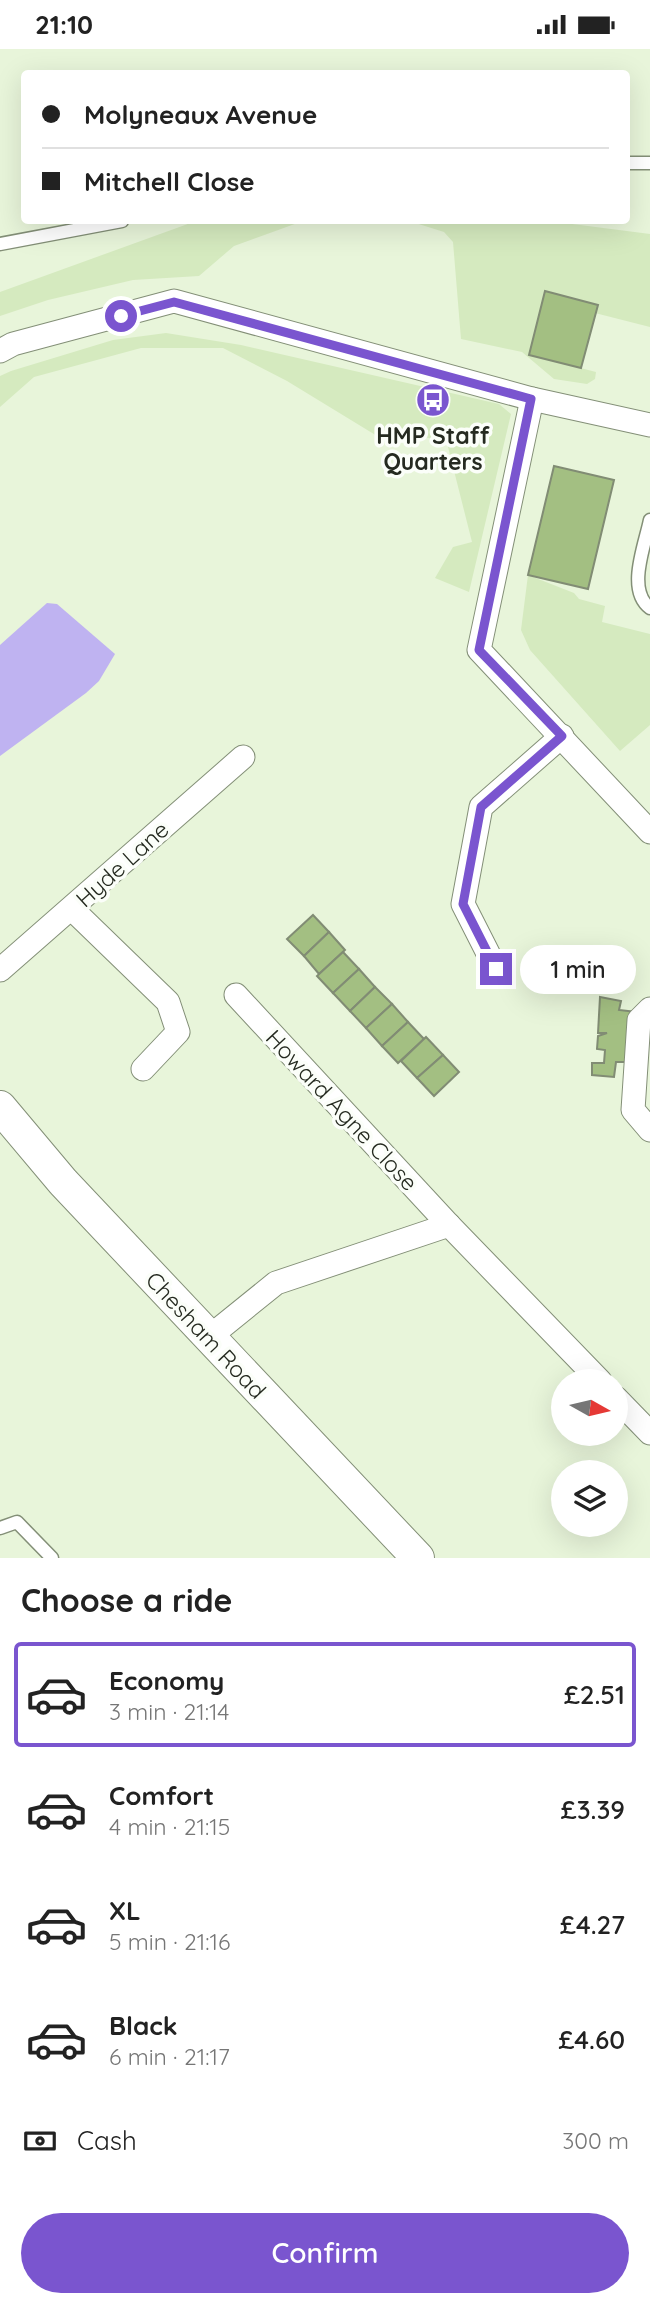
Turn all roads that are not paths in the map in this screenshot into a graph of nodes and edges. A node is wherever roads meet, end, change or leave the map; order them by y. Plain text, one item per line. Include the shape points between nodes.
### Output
1 (630, 163) edge
2 (650, 163) edge
3 (106, 224) edge
4 (0, 244) edge
5 (0, 351) edge
6 (531, 399) junction
7 (650, 425) edge
8 (650, 520) edge
9 (650, 608) edge
10 (562, 736) junction
11 (243, 757) dead end
12 (650, 832) edge
13 (72, 909) junction
14 (496, 969) dead end
15 (0, 970) edge
16 (236, 995) dead end
17 (650, 1009) edge
18 (143, 1069) dead end
19 (0, 1107) edge
20 (650, 1130) edge
21 (449, 1225) junction
22 (208, 1338) junction
23 (588, 1369) edge
24 (628, 1410) edge
25 (650, 1433) edge
26 (0, 1528) edge
27 (52, 1558) edge
28 (418, 1558) edge

1 - 2 lane
3 - 4 lane
5 - 6 street via 174,302
6 - 7 street
6 - 10 street via 479,650
8 - 9 lane via 638,577 639,596
10 - 12 street
10 - 14 street via 481,807 463,904
11 - 13 street, Hyde Lane
13 - 15 street, Hyde Lane
13 - 18 street via 168,1002 177,1032
16 - 21 street, Howard Agne Close
17 - 20 street via 639,1020 633,1111
19 - 22 main road, Chesham Road
21 - 22 street via 275,1283
21 - 23 street, Howard Agne Close
22 - 28 main road, Chesham Road
24 - 25 street
26 - 27 lane via 17,1522

